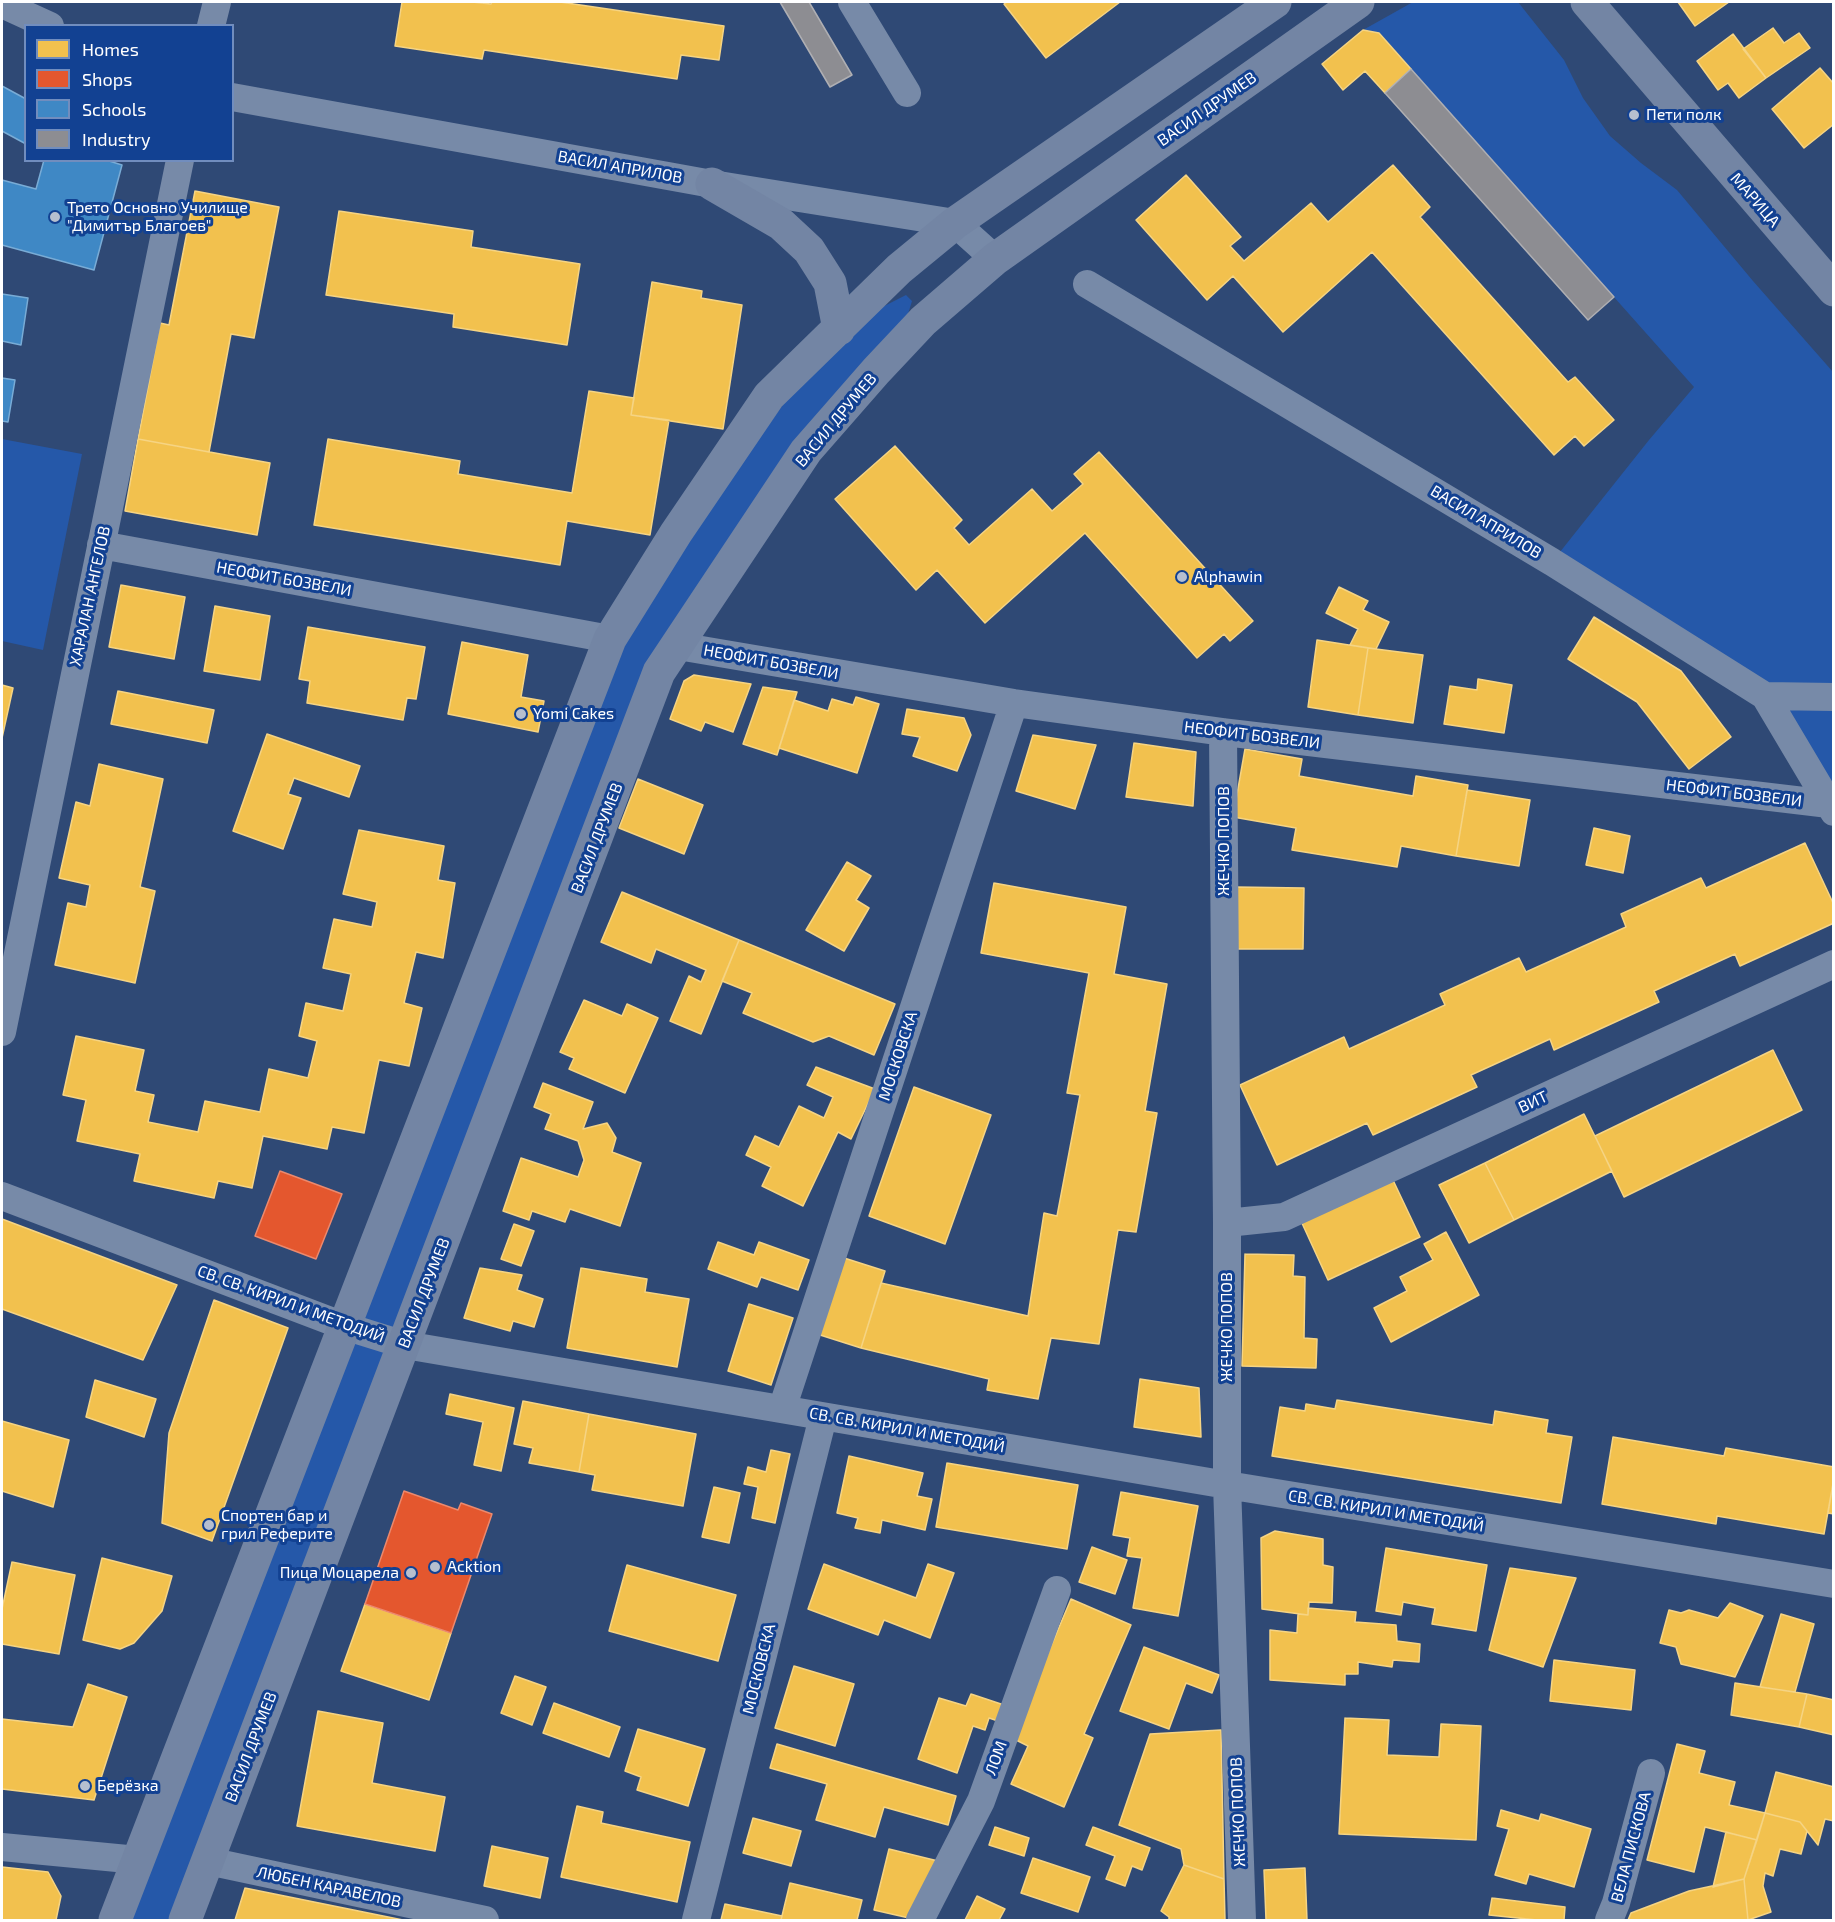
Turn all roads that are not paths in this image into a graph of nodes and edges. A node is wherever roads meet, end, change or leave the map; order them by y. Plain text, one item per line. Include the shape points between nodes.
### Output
1 (217, 2) edge
2 (852, 2) edge
3 (1275, 2) edge
4 (1359, 2) edge
5 (1587, 2) edge
6 (1609, 2) edge
7 (2, 4) edge
8 (46, 24) edge
9 (212, 24) edge
10 (907, 93) dead end
11 (234, 97) edge
12 (1677, 110) junction
13 (180, 162) edge
14 (712, 184) junction
15 (955, 223) junction
16 (995, 259) junction
17 (1087, 284) dead end
18 (1833, 290) edge
19 (839, 329) junction
20 (100, 545) junction
21 (610, 639) junction
22 (678, 646) junction
23 (1765, 696) junction
24 (1833, 697) edge
25 (1014, 703) junction
26 (1223, 732) junction
27 (1831, 808) edge
28 (1833, 964) edge
29 (2, 1032) edge
30 (2, 1196) edge
31 (1227, 1222) junction
32 (344, 1326) junction
33 (405, 1345) junction
34 (782, 1408) junction
35 (823, 1417) junction
36 (1227, 1485) junction
37 (1833, 1584) edge
38 (1057, 1590) dead end
39 (1651, 1773) dead end
40 (2, 1847) edge
41 (138, 1860) junction
42 (208, 1861) junction
43 (115, 1920) edge
44 (185, 1920) edge
45 (485, 1920) edge
46 (696, 1920) edge
47 (920, 1920) edge
48 (1242, 1920) edge
49 (1610, 1920) edge

1 - 9 street
2 - 10 street
3 - 15 street
4 - 16 street, ВАСИЛ ДРУМЕВ
5 - 12 street
6 - 12 street
7 - 8 street
11 - 14 street, ВАСИЛ АПРИЛОВ
12 - 18 street, МАРИЦА
13 - 20 street, ХАРАЛАН АНГЕЛОВ
14 - 15 street, ВАСИЛ АПРИЛОВ
14 - 19 street via 781,224 809,250 830,283
15 - 16 street
15 - 19 street via 899,269
16 - 22 street, ВАСИЛ ДРУМЕВ via 923,321 806,451
17 - 23 street, ВАСИЛ АПРИЛОВ via 1552,562
19 - 21 street via 769,396
20 - 21 street, НЕОФИТ БОЗВЕЛИ
20 - 29 street, ХАРАЛАН АНГЕЛОВ
21 - 32 street
22 - 25 street, НЕОФИТ БОЗВЕЛИ
22 - 33 street, ВАСИЛ ДРУМЕВ via 659,672
23 - 24 street
23 - 27 street, ВАСИЛ АПРИЛОВ
25 - 26 street, НЕОФИТ БОЗВЕЛИ
25 - 34 street, МОСКОВСКА
26 - 27 street, НЕОФИТ БОЗВЕЛИ
26 - 31 street, ЖЕЧКО ПОПОВ
28 - 31 street, ВИТ via 1284,1217
30 - 32 street, СВ. СВ. КИРИЛ И МЕТОДИЙ
31 - 36 street, ЖЕЧКО ПОПОВ
32 - 33 street, СВ. СВ. КИРИЛ И МЕТОДИЙ
32 - 41 street
33 - 34 street, СВ. СВ. КИРИЛ И МЕТОДИЙ
33 - 42 street, ВАСИЛ ДРУМЕВ
34 - 35 street, СВ. СВ. КИРИЛ И МЕТОДИЙ
35 - 36 street, СВ. СВ. КИРИЛ И МЕТОДИЙ
35 - 46 street, МОСКОВСКА
36 - 37 street, СВ. СВ. КИРИЛ И МЕТОДИЙ
36 - 48 street, ЖЕЧКО ПОПОВ
38 - 47 street, ЛОМ via 981,1801
39 - 49 street, ВЕЛА ПИСКОВА
40 - 41 street
41 - 43 street
42 - 44 street, ВАСИЛ ДРУМЕВ
42 - 45 street, ЛЮБЕН КАРАВЕЛОВ

